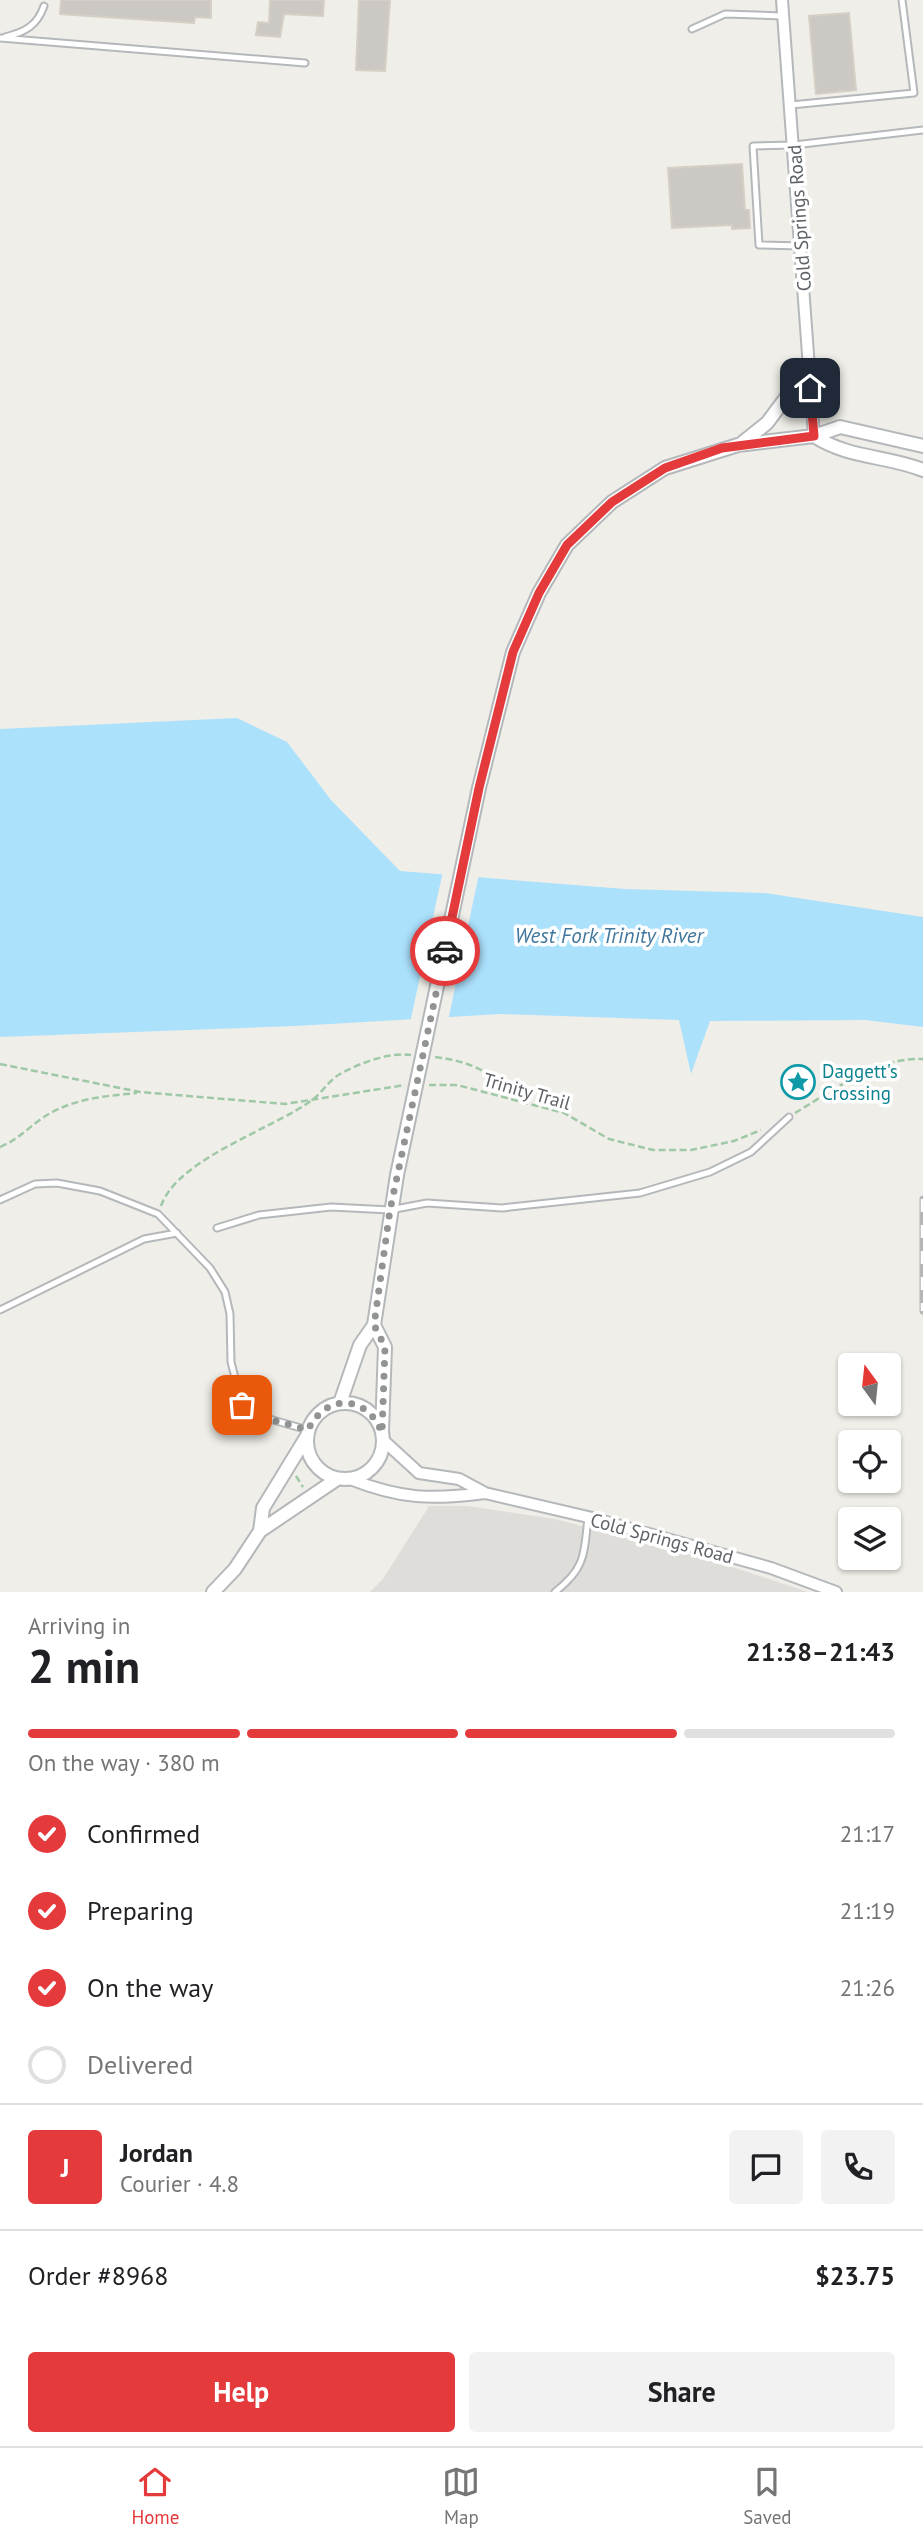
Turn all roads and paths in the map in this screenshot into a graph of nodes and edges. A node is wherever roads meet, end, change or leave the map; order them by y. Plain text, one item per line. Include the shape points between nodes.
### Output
1 (782, 0) edge
2 (902, 0) edge
3 (44, 6) dead end
4 (782, 16) junction
5 (692, 29) dead end
6 (1, 38) edge
7 (305, 63) dead end
8 (791, 105) junction
9 (923, 130) edge
10 (794, 145) junction
11 (801, 246) junction
12 (809, 368) junction
13 (814, 436) junction
14 (738, 445) junction
15 (923, 446) edge
16 (923, 470) edge
17 (421, 1056) dead end
18 (434, 1057) dead end
19 (923, 1059) edge
20 (0, 1064) edge
21 (411, 1085) dead end
22 (422, 1085) dead end
23 (140, 1093) junction
24 (313, 1100) junction
25 (526, 1103) junction
26 (789, 1116) junction
27 (0, 1147) edge
28 (0, 1200) edge
29 (390, 1210) junction
30 (158, 1214) junction
31 (217, 1228) dead end
32 (177, 1233) junction
33 (0, 1310) edge
34 (374, 1325) junction
35 (340, 1404) junction
36 (307, 1433) junction
37 (382, 1436) junction
38 (293, 1475) dead end
39 (343, 1479) junction
40 (303, 1487) dead end
41 (485, 1493) junction
42 (587, 1517) junction
43 (260, 1531) junction
44 (212, 1592) edge
45 (555, 1592) edge
46 (836, 1592) edge

1 - 4 street, Cold Springs Road
2 - 8 lane via 914,93
3 - 6 lane via 38,21 27,30
4 - 5 lane via 725,14
4 - 8 street, Cold Springs Road
6 - 7 lane
8 - 10 street, Cold Springs Road
9 - 10 lane
10 - 11 street, Cold Springs Road
10 - 11 lane via 753,146 759,245
11 - 12 street, Cold Springs Road
12 - 13 street, Cold Springs Road
12 - 14 street via 767,423
13 - 14 street
13 - 15 street via 840,427
13 - 16 street via 835,450
14 - 29 street, bridge via 665,468 612,502 567,545 539,593 513,652 479,788
17 - 24 path via 396,1053 338,1075
18 - 25 path via 475,1066 500,1079
19 - 26 path, Trinity Trail via 873,1068
20 - 23 path
21 - 24 path
22 - 25 path, Trinity Trail via 457,1086
23 - 24 path via 285,1104
23 - 27 path via 70,1104
24 - 30 path via 194,1168 166,1193
25 - 26 path, Trinity Trail via 564,1113 609,1139 653,1150 691,1150 734,1141
26 - 29 lane via 751,1152 710,1172 640,1193 502,1208 427,1203
28 - 30 lane via 34,1184 57,1183 100,1191
29 - 31 lane via 331,1207 259,1215
29 - 34 street
30 - 32 lane
32 - 33 lane via 144,1239
32 - 36 lane via 210,1268 225,1292 231,1362 242,1405
34 - 35 street via 360,1345
34 - 37 street via 385,1347
35 - 36 street via 322,1410
35 - 37 street via 359,1405 369,1412
36 - 39 street via 315,1466
36 - 43 street via 263,1508
37 - 39 street via 379,1458 372,1468
37 - 41 street, Cold Springs Road via 419,1473 459,1479
38 - 40 path
39 - 41 street, Cold Springs Road via 381,1491 439,1499
39 - 43 street
41 - 42 street, Cold Springs Road
42 - 45 lane via 583,1561
42 - 46 street, Cold Springs Road via 771,1568
43 - 44 street via 235,1569

